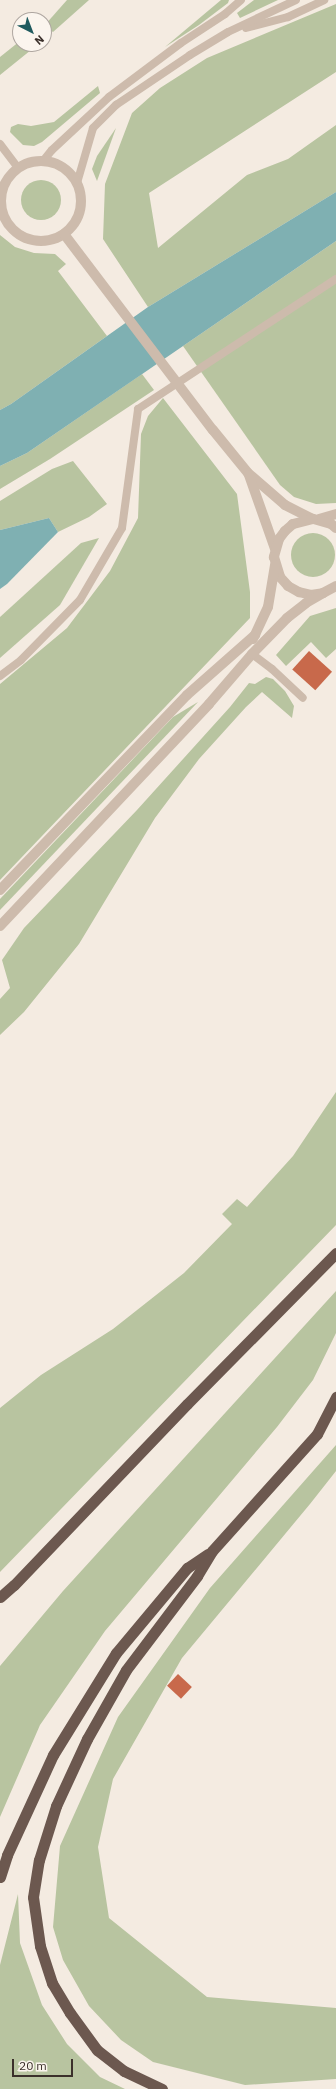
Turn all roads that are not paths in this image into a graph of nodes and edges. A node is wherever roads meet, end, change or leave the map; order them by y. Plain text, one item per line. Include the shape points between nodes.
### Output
1 (241, 0) edge
2 (296, 0) edge
3 (324, 0) edge
4 (228, 32) junction
5 (0, 144) edge
6 (43, 161) junction
7 (18, 168) junction
8 (77, 183) junction
9 (1, 210) edge
10 (64, 234) junction
11 (336, 279) edge
12 (248, 473) junction
13 (336, 514) edge
14 (316, 519) junction
15 (336, 528) edge
16 (275, 549) junction
17 (275, 565) junction
18 (336, 586) edge
19 (323, 593) junction
20 (255, 635) junction
21 (252, 654) junction
22 (238, 668) junction
23 (0, 676) edge
24 (304, 698) dead end
25 (0, 890) edge
26 (0, 926) edge
27 (336, 1253) edge
28 (336, 1397) edge
29 (212, 1551) junction
30 (14, 1585) junction
31 (0, 1597) edge
32 (0, 1607) edge
33 (0, 1877) edge
34 (162, 2089) edge

1 - 6 lane via 226,14 181,43 109,97
2 - 4 lane
3 - 4 lane via 288,17
4 - 8 lane via 116,105 93,128
5 - 7 lane
6 - 7 street via 30,162
6 - 8 street via 63,167
7 - 9 street via 4,186
8 - 10 street via 81,193 81,205 78,216
9 - 10 street via 15,232 26,239 52,240
10 - 12 street
11 - 23 lane via 138,409 122,528 80,600 21,660
12 - 14 street via 286,505
12 - 16 street
13 - 14 street
14 - 15 street
14 - 16 street via 293,524 285,530
16 - 17 street
17 - 19 street via 280,577 288,586 299,592
17 - 20 street via 268,607
18 - 19 street
19 - 21 street via 287,618
20 - 22 street
20 - 25 street via 187,695
21 - 22 street
21 - 24 lane
22 - 26 street via 209,704
27 - 30 highway
28 - 29 highway via 318,1434
29 - 33 highway via 187,1568 116,1653 53,1755 7,1854
29 - 34 highway via 197,1576 126,1670 87,1739 56,1806 39,1860 33,1897 40,1946 52,1983 70,2013 97,2050 124,2071
30 - 31 highway
30 - 32 highway

